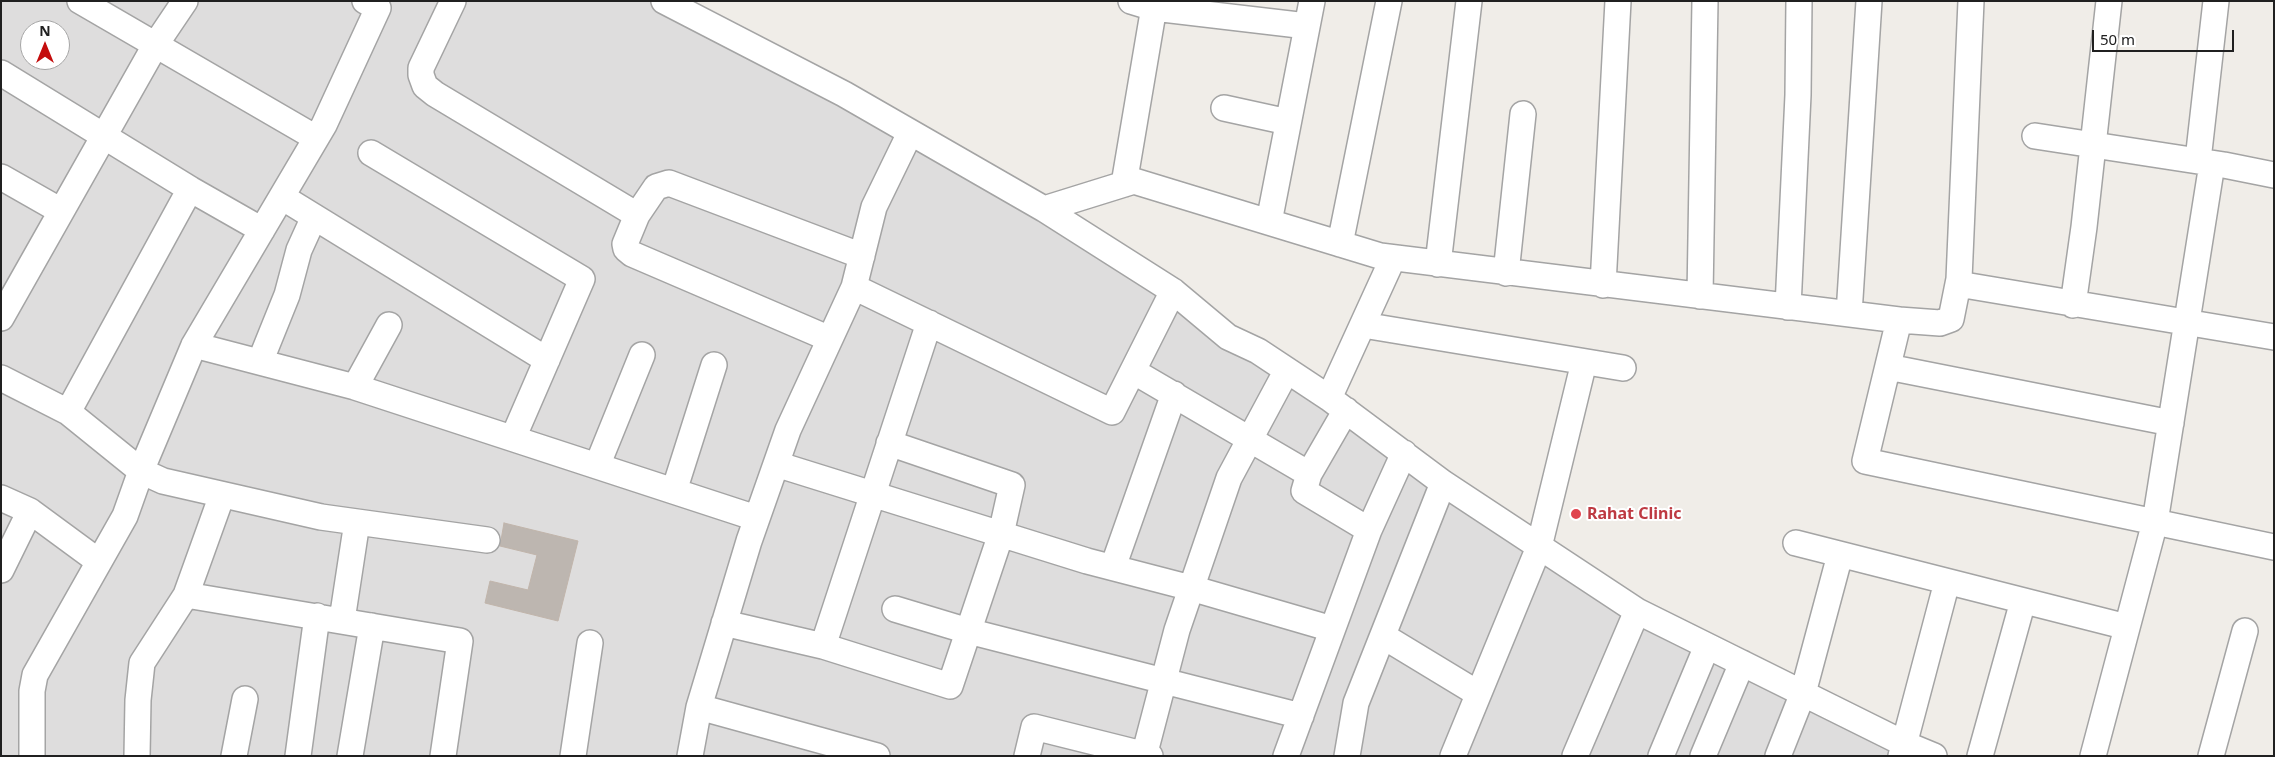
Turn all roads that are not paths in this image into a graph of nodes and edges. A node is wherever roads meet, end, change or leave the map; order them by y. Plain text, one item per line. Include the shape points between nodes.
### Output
1 (80, 1) edge
2 (185, 1) edge
3 (365, 1) edge
4 (453, 1) edge
5 (664, 1) edge
6 (1312, 1) edge
7 (1388, 1) edge
8 (1469, 1) edge
9 (1618, 1) edge
10 (1705, 1) edge
11 (1800, 1) edge
12 (1869, 1) edge
13 (1971, 1) edge
14 (2109, 1) edge
15 (2216, 1) edge
16 (1147, 3) edge
17 (1306, 26) junction
18 (156, 44) junction
19 (1, 73) edge
20 (1224, 108) dead end
21 (1523, 114) dead end
22 (1288, 122) junction
23 (910, 133) junction
24 (104, 136) junction
25 (2035, 136) dead end
26 (316, 138) junction
27 (2093, 144) junction
28 (371, 153) dead end
29 (2205, 162) junction
30 (2274, 176) edge
31 (1, 177) edge
32 (1124, 184) junction
33 (190, 189) junction
34 (282, 197) junction
35 (1044, 209) junction
36 (61, 211) junction
37 (637, 215) junction
38 (314, 217) junction
39 (1269, 222) junction
40 (262, 230) junction
41 (1340, 244) junction
42 (862, 256) junction
43 (1393, 258) junction
44 (1438, 264) junction
45 (1506, 273) junction
46 (1958, 284) junction
47 (1603, 285) junction
48 (9, 286) edge
49 (854, 287) junction
50 (1173, 291) junction
51 (1700, 296) junction
52 (2073, 304) junction
53 (1788, 307) junction
54 (1849, 314) junction
55 (1, 318) edge
56 (1900, 320) junction
57 (2186, 322) junction
58 (929, 323) junction
59 (389, 325) dead end
60 (1363, 325) junction
61 (2274, 337) edge
62 (830, 339) junction
63 (194, 345) junction
64 (642, 355) dead end
65 (547, 360) junction
66 (260, 362) junction
67 (1584, 362) junction
68 (714, 366) dead end
69 (1888, 367) junction
70 (1623, 368) dead end
71 (1287, 370) junction
72 (1132, 371) junction
73 (1, 378) edge
74 (355, 387) junction
75 (1174, 394) junction
76 (1338, 404) junction
77 (68, 412) junction
78 (2171, 423) junction
79 (513, 438) junction
80 (1250, 438) junction
81 (889, 443) junction
82 (1404, 453) junction
83 (776, 464) junction
84 (597, 466) junction
85 (140, 471) junction
86 (1309, 474) junction
87 (1444, 483) junction
88 (674, 491) junction
89 (873, 494) junction
90 (222, 495) junction
91 (1, 498) edge
92 (30, 512) junction
93 (756, 518) junction
94 (357, 522) junction
95 (2155, 522) junction
96 (1369, 530) junction
97 (1001, 534) junction
98 (487, 540) dead end
99 (2273, 541) edge
100 (1796, 543) dead end
101 (1539, 546) junction
102 (1840, 555) junction
103 (98, 561) junction
104 (1113, 567) junction
105 (1, 570) edge
106 (1947, 582) junction
107 (1191, 588) junction
108 (186, 595) junction
109 (2023, 601) junction
110 (896, 609) dead end
111 (1637, 611) junction
112 (317, 616) junction
113 (342, 620) junction
114 (724, 623) junction
115 (372, 626) junction
116 (2127, 627) junction
117 (1332, 629) junction
118 (968, 631) junction
119 (2245, 631) dead end
120 (1383, 636) junction
121 (590, 643) dead end
122 (823, 646) junction
123 (1707, 646) junction
124 (1742, 663) junction
125 (1164, 680) junction
126 (1477, 693) junction
127 (1803, 694) junction
128 (245, 699) dead end
129 (698, 707) junction
130 (1301, 716) junction
131 (802, 746) edge
132 (1903, 750) edge
133 (1146, 755) edge
134 (32, 756) edge
135 (136, 756) edge
136 (234, 756) edge
137 (298, 756) edge
138 (350, 756) edge
139 (443, 756) edge
140 (573, 756) edge
141 (690, 756) edge
142 (878, 756) edge
143 (1027, 756) edge
144 (1286, 756) edge
145 (1346, 756) edge
146 (1453, 756) edge
147 (1575, 756) edge
148 (1661, 756) edge
149 (1703, 756) edge
150 (1778, 756) edge
151 (1934, 756) edge
152 (1980, 756) edge
153 (2093, 756) edge
154 (2211, 756) edge

1 - 18 street
2 - 18 street
3 - 26 street via 378,8
4 - 37 street via 421,68 425,86
5 - 23 street via 844,94
6 - 17 street
7 - 41 street
8 - 44 street
9 - 47 street
10 - 51 street
11 - 53 street
12 - 54 street
13 - 46 street
14 - 27 street
15 - 29 street
16 - 17 street
16 - 32 street
17 - 22 street
18 - 24 street
18 - 26 street
19 - 24 street
20 - 22 street
21 - 45 street
22 - 39 street
23 - 35 street
23 - 42 street via 874,207
24 - 33 street
24 - 36 street
25 - 27 street
26 - 34 street
27 - 29 street
27 - 52 street
28 - 65 street via 582,279
29 - 30 street
29 - 57 street
31 - 36 street
32 - 35 street
32 - 39 street via 1134,181
33 - 40 street
33 - 77 street
34 - 38 street
34 - 40 street
35 - 50 street
36 - 48 street
37 - 42 street via 656,187 669,183
37 - 62 street via 625,244 632,254
38 - 65 street
38 - 66 street via 299,250 287,295
39 - 41 street
40 - 63 street
41 - 43 street
42 - 49 street
43 - 44 street
43 - 60 street
44 - 45 street
45 - 47 street
46 - 52 street
46 - 56 street via 1951,319 1940,324
47 - 51 street
48 - 55 street
49 - 58 street
49 - 62 street
50 - 71 street via 1228,337
50 - 72 street
51 - 53 street
52 - 57 street
53 - 54 street
54 - 56 street
56 - 69 street
57 - 61 street
57 - 78 street
58 - 72 street via 1112,412
58 - 81 street
59 - 74 street
60 - 67 street
60 - 76 street
62 - 83 street
63 - 66 street
63 - 85 street
64 - 84 street
65 - 79 street
66 - 74 street
67 - 70 street
67 - 101 street
68 - 88 street
69 - 78 street
69 - 95 street via 1865,461
71 - 76 street
71 - 80 street
72 - 75 street
73 - 77 street
74 - 79 street
75 - 80 street
75 - 104 street
76 - 82 street
76 - 86 street
77 - 85 street
78 - 95 street
79 - 84 street
80 - 86 street
80 - 107 street via 1229,478
81 - 89 street
81 - 97 street via 1012,485
82 - 87 street
82 - 96 street
83 - 89 street
83 - 93 street
84 - 88 street
85 - 90 street via 163,481
85 - 103 street via 125,516
86 - 96 street via 1304,491
87 - 101 street
87 - 120 street
88 - 93 street
89 - 97 street
89 - 122 street
90 - 94 street via 321,518
90 - 108 street
91 - 92 street
92 - 103 street
92 - 105 street
93 - 114 street
94 - 98 street
94 - 113 street
95 - 99 street
95 - 116 street
96 - 117 street
97 - 104 street
97 - 118 street
100 - 102 street
101 - 111 street
101 - 126 street
102 - 106 street
102 - 127 street
103 - 134 street via 35,675
104 - 107 street
106 - 109 street
106 - 132 street
107 - 117 street
107 - 125 street
108 - 112 street
108 - 135 street via 142,663
109 - 116 street
109 - 152 street
110 - 118 street
111 - 123 street
111 - 147 street
112 - 113 street
112 - 137 street
113 - 115 street
114 - 122 street
114 - 129 street
115 - 138 street
115 - 139 street via 460,641
116 - 153 street
117 - 130 street
118 - 122 street via 950,686
118 - 125 street
119 - 154 street
120 - 126 street
120 - 145 street via 1356,703
121 - 140 street
123 - 124 street
123 - 148 street
124 - 127 street
124 - 149 street
125 - 130 street
125 - 133 street
126 - 146 street
127 - 132 street
127 - 150 street
128 - 136 street
129 - 131 street
129 - 141 street
130 - 144 street
131 - 142 street
132 - 151 street
133 - 143 street via 1034,727

